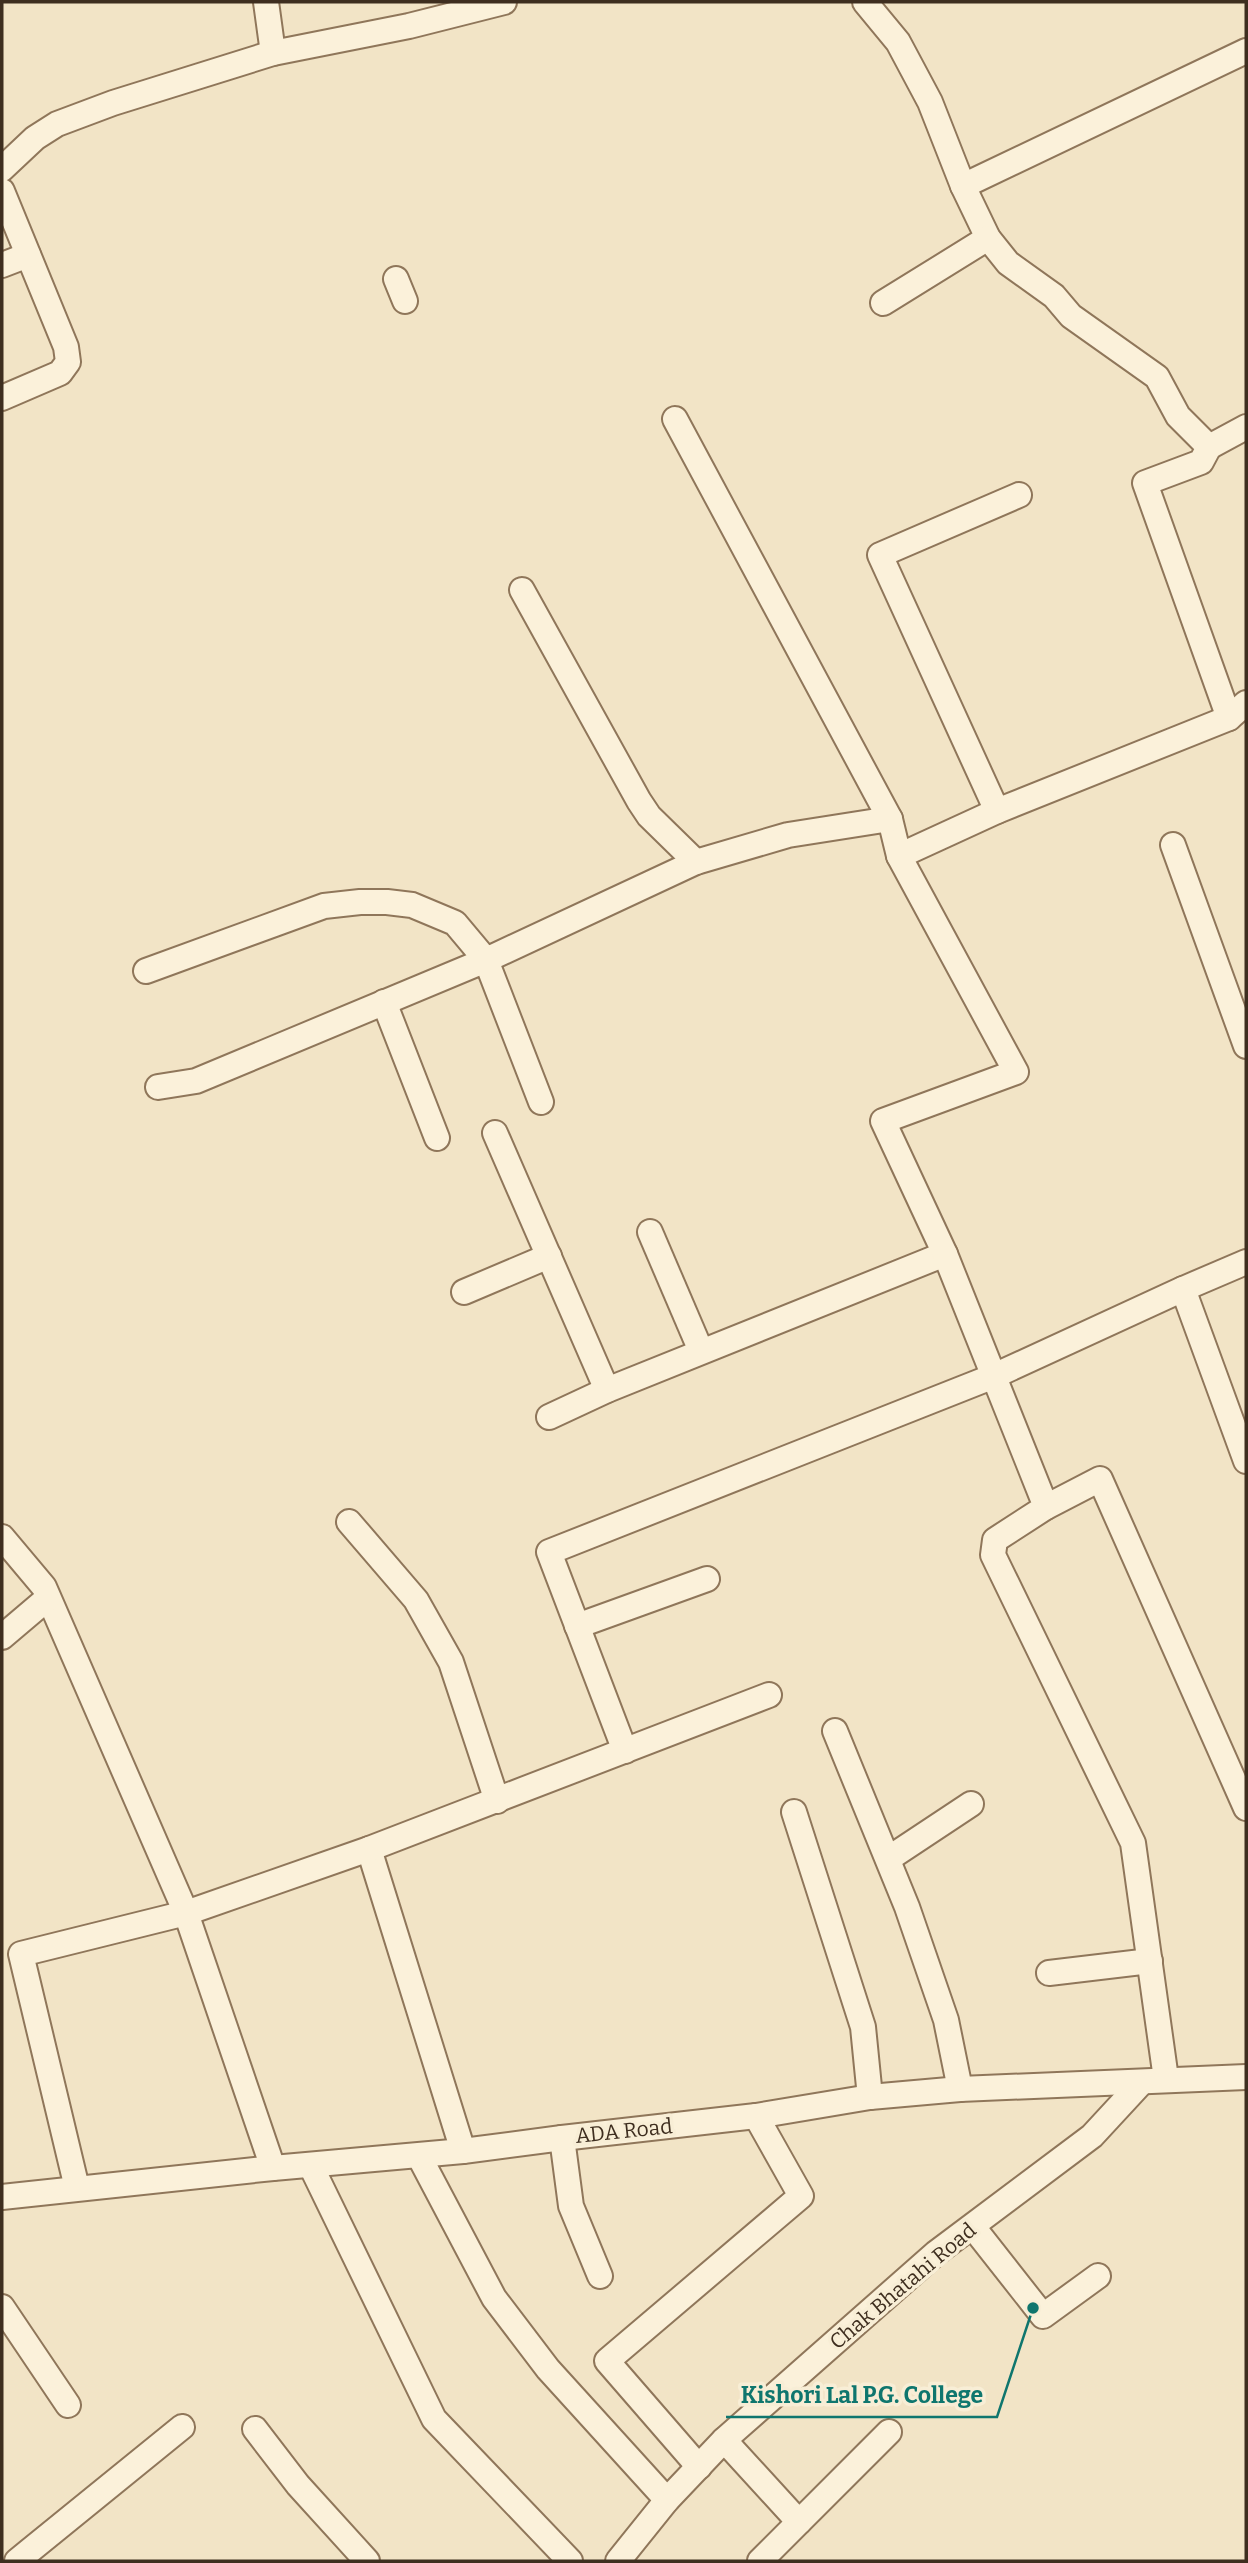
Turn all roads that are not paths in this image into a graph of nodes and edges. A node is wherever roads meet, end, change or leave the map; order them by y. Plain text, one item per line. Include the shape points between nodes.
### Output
1 (266, 2) edge
2 (504, 2) edge
3 (865, 2) edge
4 (1246, 51) edge
5 (273, 53) junction
6 (2, 169) edge
7 (963, 186) junction
8 (2, 191) edge
9 (989, 237) junction
10 (28, 255) junction
11 (2, 265) edge
12 (883, 303) dead end
13 (2, 398) edge
14 (675, 419) dead end
15 (1246, 427) edge
16 (1209, 447) junction
17 (1019, 495) dead end
18 (522, 590) dead end
19 (1237, 710) edge
20 (997, 811) junction
21 (890, 819) junction
22 (1173, 845) dead end
23 (899, 856) junction
24 (696, 862) junction
25 (486, 960) junction
26 (146, 971) dead end
27 (384, 1002) junction
28 (1246, 1046) edge
29 (158, 1087) dead end
30 (541, 1102) dead end
31 (495, 1133) dead end
32 (437, 1138) dead end
33 (650, 1233) dead end
34 (945, 1254) junction
35 (549, 1256) junction
36 (1246, 1262) edge
37 (1183, 1289) junction
38 (464, 1292) dead end
39 (701, 1351) junction
40 (994, 1376) junction
41 (607, 1390) junction
42 (549, 1417) dead end
43 (1246, 1461) edge
44 (1046, 1507) junction
45 (349, 1522) dead end
46 (2, 1537) edge
47 (707, 1579) dead end
48 (48, 1598) junction
49 (578, 1626) junction
50 (2, 1637) edge
51 (769, 1695) dead end
52 (835, 1731) dead end
53 (625, 1751) junction
54 (496, 1801) junction
55 (971, 1804) dead end
56 (1246, 1808) edge
57 (794, 1812) dead end
58 (369, 1849) junction
59 (888, 1860) junction
60 (186, 1913) junction
61 (11, 1956) edge
62 (1150, 1961) junction
63 (1049, 1973) dead end
64 (1246, 2077) edge
65 (1166, 2079) junction
66 (1141, 2083) junction
67 (960, 2089) junction
68 (870, 2098) junction
69 (756, 2116) junction
70 (562, 2138) junction
71 (463, 2151) junction
72 (418, 2156) junction
73 (311, 2166) junction
74 (274, 2168) junction
75 (77, 2188) junction
76 (2, 2197) edge
77 (973, 2227) junction
78 (600, 2276) dead end
79 (1098, 2276) dead end
80 (2, 2307) edge
81 (68, 2405) dead end
82 (182, 2427) dead end
83 (255, 2429) dead end
84 (889, 2432) dead end
85 (724, 2440) junction
86 (699, 2466) junction
87 (667, 2500) junction
88 (799, 2522) junction
89 (357, 2558) edge
90 (17, 2561) edge
91 (570, 2561) edge
92 (618, 2561) edge
93 (760, 2561) edge

1 - 5 street
2 - 5 street
3 - 7 street via 898,43 930,102
4 - 7 street
5 - 6 street via 57,124
7 - 9 street
8 - 10 street
9 - 12 street
9 - 16 street via 1008,262 1054,296 1071,316 1157,377 1178,416
10 - 11 street
10 - 13 street via 66,346 68,362 60,373
14 - 21 street
15 - 16 street
16 - 19 street via 1201,462 1145,483
17 - 20 street via 880,555
18 - 24 street via 639,801
19 - 20 street
20 - 23 street
21 - 23 street
21 - 24 street via 788,835
22 - 28 street
23 - 34 street via 1016,1072 883,1122
24 - 25 street
25 - 26 street via 454,923 412,905 360,902 324,906
25 - 27 street
25 - 30 street
27 - 29 street via 197,1081
27 - 32 street
31 - 35 street
33 - 39 street
34 - 39 street
34 - 40 street
35 - 38 street
35 - 41 street
36 - 37 street
37 - 40 street
37 - 43 street
39 - 41 street
40 - 44 street
40 - 49 street via 549,1552
41 - 42 street
44 - 56 street via 1100,1479
44 - 62 street via 995,1540 993,1555 1133,1843
45 - 54 street via 416,1600 451,1662
46 - 48 street
47 - 49 street
48 - 50 street
48 - 60 street
49 - 53 street
51 - 53 street
52 - 59 street
53 - 54 street
54 - 58 street
55 - 59 street
57 - 68 street via 863,2027
58 - 60 street
58 - 71 street
59 - 67 street via 946,2020
60 - 61 street
60 - 74 street
61 - 75 street
62 - 63 street
62 - 65 street
64 - 65 street, ADA Road
65 - 66 street, ADA Road
66 - 67 street, ADA Road
66 - 77 street, Chak Bhatahi Road via 1093,2136
67 - 68 street, ADA Road
68 - 69 street, ADA Road
69 - 70 street, ADA Road
69 - 86 street via 801,2196 607,2361
70 - 71 street, ADA Road
70 - 78 street via 571,2206
71 - 72 street, ADA Road
72 - 73 street, ADA Road
72 - 87 street via 495,2298 548,2369
73 - 74 street, ADA Road
73 - 91 street via 434,2418
74 - 75 street, ADA Road
75 - 76 street, ADA Road
77 - 79 street via 1043,2316
77 - 85 street, Chak Bhatahi Road via 936,2253
80 - 81 street
82 - 90 street
83 - 89 street
84 - 88 street
85 - 86 street, Chak Bhatahi Road
85 - 88 street
86 - 87 street, Chak Bhatahi Road
87 - 92 street, Chak Bhatahi Road
88 - 93 street

